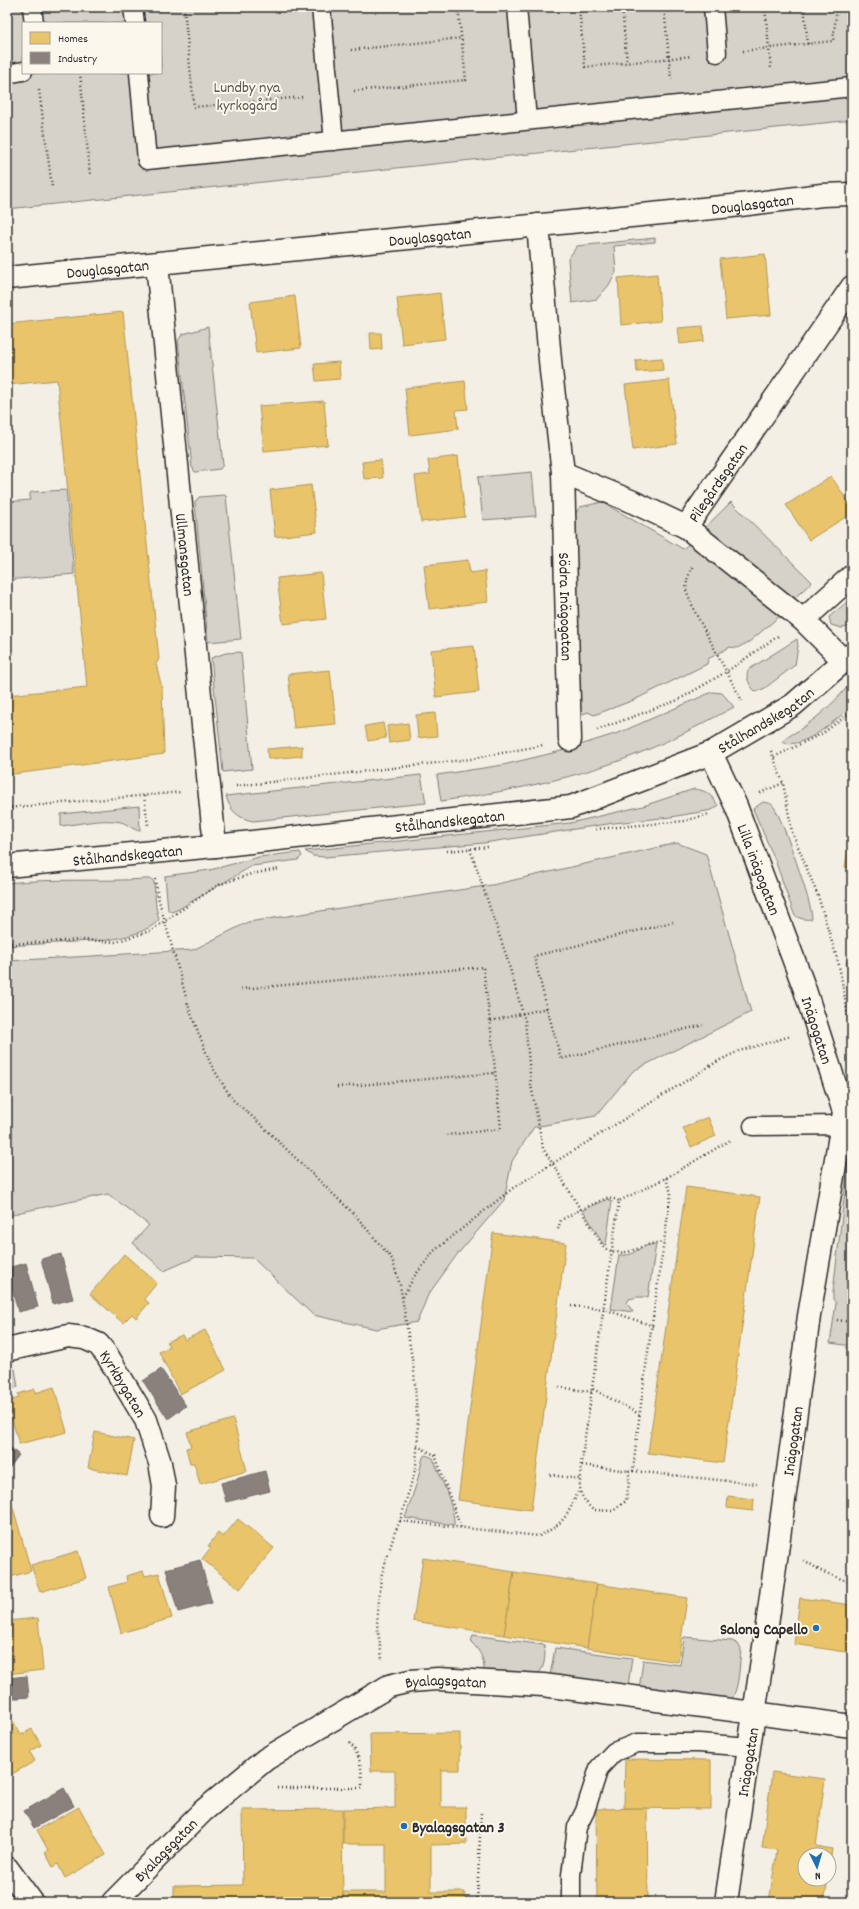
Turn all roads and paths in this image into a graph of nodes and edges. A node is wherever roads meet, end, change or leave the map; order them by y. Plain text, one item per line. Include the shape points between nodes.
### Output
1 (32, 7) edge
2 (133, 7) edge
3 (321, 7) edge
4 (517, 7) edge
5 (579, 7) edge
6 (622, 7) edge
7 (664, 7) edge
8 (713, 7) edge
9 (764, 7) edge
10 (804, 7) edge
11 (837, 7) edge
12 (34, 22) edge
13 (135, 22) edge
14 (462, 38) dead end
15 (808, 44) junction
16 (769, 48) junction
17 (325, 52) junction
18 (717, 53) junction
19 (669, 58) junction
20 (627, 62) junction
21 (22, 71) edge
22 (7, 74) edge
23 (80, 74) edge
24 (139, 74) edge
25 (852, 87) edge
26 (39, 88) dead end
27 (674, 105) junction
28 (527, 120) junction
29 (334, 141) junction
30 (7, 173) edge
31 (90, 174) dead end
32 (52, 187) dead end
33 (9, 191) dead end
34 (852, 194) edge
35 (538, 225) junction
36 (157, 264) junction
37 (7, 278) edge
38 (852, 287) edge
39 (563, 473) junction
40 (686, 527) junction
41 (708, 543) junction
42 (852, 576) edge
43 (803, 620) junction
44 (848, 658) edge
45 (726, 672) junction
46 (852, 711) edge
47 (757, 725) junction
48 (570, 740) junction
49 (711, 753) junction
50 (774, 757) junction
51 (784, 783) junction
52 (208, 789) junction
53 (736, 806) junction
54 (7, 808) edge
55 (593, 830) dead end
56 (214, 846) junction
57 (493, 846) dead end
58 (470, 849) junction
59 (446, 851) dead end
60 (7, 866) edge
61 (285, 868) dead end
62 (158, 897) dead end
63 (166, 921) junction
64 (673, 922) dead end
65 (7, 944) edge
66 (804, 987) joint
67 (241, 989) dead end
68 (547, 1008) junction
69 (523, 1014) junction
70 (490, 1021) junction
71 (815, 1022) junction
72 (703, 1025) dead end
73 (852, 1039) edge
74 (495, 1073) junction
75 (337, 1086) dead end
76 (753, 1126) joint
77 (842, 1126) junction
78 (447, 1135) dead end
79 (553, 1163) junction
80 (666, 1178) junction
81 (618, 1201) junction
82 (580, 1210) junction
83 (558, 1229) dead end
84 (664, 1243) junction
85 (612, 1252) junction
86 (403, 1298) junction
87 (571, 1306) dead end
88 (604, 1310) junction
89 (653, 1326) junction
90 (7, 1350) edge
91 (559, 1387) dead end
92 (592, 1391) junction
93 (639, 1414) junction
94 (417, 1446) junction
95 (582, 1465) junction
96 (633, 1471) junction
97 (629, 1472) junction
98 (550, 1475) dead end
99 (580, 1479) junction
100 (764, 1485) dead end
101 (580, 1490) junction
102 (162, 1516) dead end
103 (400, 1521) junction
104 (461, 1528) junction
105 (803, 1560) dead end
106 (852, 1583) edge
107 (389, 1686) junction
108 (754, 1712) junction
109 (329, 1721) junction
110 (852, 1726) edge
111 (750, 1747) junction
112 (250, 1772) junction
113 (481, 1813) dead end
114 (7, 1868) edge
115 (32, 1902) edge
116 (113, 1902) edge
117 (477, 1902) edge
118 (571, 1902) edge
119 (726, 1902) edge

1 - 12 lane
2 - 13 lane
3 - 17 lane
4 - 28 lane
5 - 20 path via 585,67
6 - 20 path
7 - 19 path
8 - 18 lane
9 - 16 path
10 - 15 path
11 - 15 path via 833,41
14 - 17 path
15 - 16 path
16 - 18 path
17 - 29 lane
18 - 19 path
19 - 20 path
19 - 27 path
21 - 22 lane
23 - 31 path
24 - 29 lane via 147,160
25 - 27 lane
26 - 32 path
27 - 28 lane
28 - 29 lane
30 - 33 path
34 - 35 street, Douglasgatan
35 - 36 street, Douglasgatan
35 - 39 street, Södra Inägogatan
36 - 37 street, Douglasgatan
36 - 52 street, Ullmansgatan
38 - 40 street, Pilegårdsgatan
39 - 40 street
39 - 48 street, Södra Inägogatan
40 - 41 street, Pilegårdsgatan
41 - 43 street, Pilegårdsgatan
41 - 45 path via 692,567 686,590
42 - 43 street
43 - 44 street, Pilegårdsgatan
43 - 45 path
44 - 47 street, Stålhandskegatan via 792,705
45 - 47 path
45 - 48 path via 678,700
46 - 50 path via 823,733
47 - 49 street, Stålhandskegatan
47 - 50 path
48 - 52 path via 471,759
49 - 53 street, Lilla inägogatan
49 - 56 street, Stålhandskegatan via 571,807
50 - 51 path
51 - 53 path
51 - 73 path via 792,832 818,896 839,965
52 - 54 path
52 - 56 street, Ullmansgatan
53 - 55 path via 684,821
53 - 66 street, Lilla inägogatan
56 - 60 street, Stålhandskegatan
57 - 58 path
58 - 59 path
58 - 69 path via 506,954
61 - 63 path via 250,874 218,885
62 - 63 path
63 - 65 path via 150,931 116,942 81,940
63 - 86 path via 190,1011 211,1065 232,1099 255,1118 360,1222 392,1260
64 - 68 path via 534,956
66 - 71 street, Inägogatan
67 - 70 path via 483,967
68 - 69 path
68 - 72 path via 561,1059
69 - 70 path
69 - 79 path via 535,1112 543,1148
70 - 74 path
71 - 77 street, Inägogatan via 844,1112
71 - 79 path via 798,1034 739,1051 718,1061
74 - 75 path
74 - 78 path via 501,1129
76 - 77 lane
76 - 80 path
77 - 108 street, Inägogatan via 809,1316
79 - 82 path
79 - 86 path via 513,1188 434,1251
80 - 81 path
80 - 84 path via 671,1193
81 - 82 path via 610,1197
81 - 85 path
82 - 83 path via 561,1220
82 - 85 path via 604,1248
84 - 85 path via 650,1243 630,1253
84 - 89 path
85 - 88 path
86 - 94 path via 414,1371
87 - 88 path
88 - 89 path
88 - 92 path
89 - 93 path
90 - 102 street, Kyrkbygatan via 68,1336 84,1338 98,1344 146,1420 160,1463 164,1486
91 - 92 path
92 - 93 path
92 - 95 path
93 - 96 path
94 - 103 path via 416,1467
94 - 104 path via 435,1455
95 - 97 path
95 - 99 path
96 - 97 path
96 - 100 path
97 - 101 path via 626,1501 613,1511 593,1510 582,1499
98 - 99 path
99 - 101 path
101 - 104 path via 568,1515 556,1528 539,1536
103 - 104 path
103 - 107 path via 381,1577 378,1624 380,1654
105 - 106 path via 821,1571
107 - 108 street, Byalagsgatan via 438,1679 544,1685
107 - 109 street, Byalagsgatan
108 - 110 street, Byalagsgatan
108 - 111 street, Inägogatan
109 - 112 street, Byalagsgatan via 266,1759
109 - 112 path via 358,1754 362,1768 362,1788 277,1788
111 - 118 lane via 651,1742 637,1743 614,1752 599,1768 577,1827 571,1875
111 - 119 street, Inägogatan
112 - 116 street, Byalagsgatan via 203,1811
113 - 117 path
114 - 115 street

